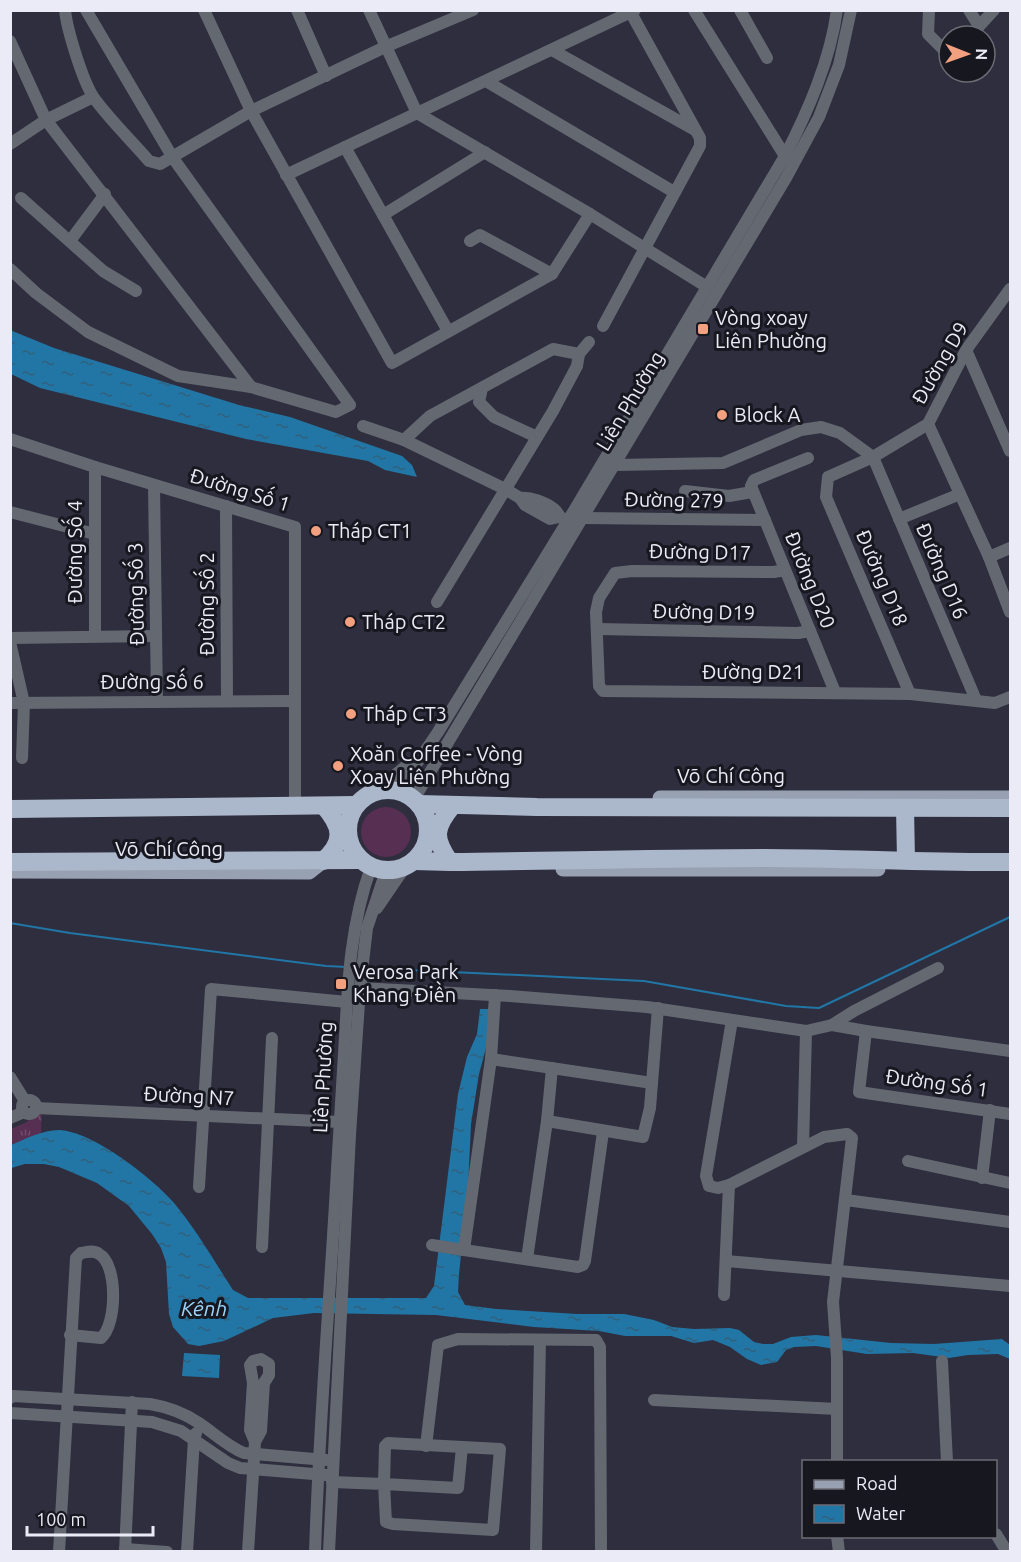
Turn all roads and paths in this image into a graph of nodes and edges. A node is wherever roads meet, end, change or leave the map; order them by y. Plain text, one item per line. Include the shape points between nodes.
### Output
1 (65, 10) edge
2 (86, 10) edge
3 (204, 10) edge
4 (297, 10) edge
5 (369, 10) edge
6 (473, 10) edge
7 (694, 10) edge
8 (740, 10) edge
9 (837, 10) edge
10 (851, 10) edge
11 (929, 10) edge
12 (969, 10) edge
13 (994, 10) edge
14 (633, 12) edge
15 (455, 14) edge
16 (978, 24) edge
17 (981, 24) edge
18 (10, 41) edge
19 (937, 43) edge
20 (386, 47) junction
21 (552, 50) junction
22 (767, 58) dead end
23 (326, 76) junction
24 (486, 81) junction
25 (93, 97) junction
26 (251, 111) junction
27 (417, 113) junction
28 (46, 120) junction
29 (696, 130) junction
30 (10, 144) edge
31 (345, 147) junction
32 (485, 152) junction
33 (785, 156) junction
34 (173, 158) junction
35 (286, 175) junction
36 (674, 192) junction
37 (105, 194) junction
38 (21, 198) dead end
39 (590, 214) junction
40 (383, 215) junction
41 (470, 240) dead end
42 (69, 241) junction
43 (644, 248) junction
44 (10, 269) edge
45 (552, 274) junction
46 (707, 287) junction
47 (136, 291) dead end
48 (1010, 294) edge
49 (603, 326) dead end
50 (448, 331) junction
51 (589, 342) dead end
52 (966, 350) junction
53 (579, 354) junction
54 (251, 387) junction
55 (482, 388) junction
56 (928, 424) junction
57 (363, 426) dead end
58 (537, 437) junction
59 (10, 439) edge
60 (404, 440) junction
61 (1011, 451) edge
62 (873, 457) junction
63 (808, 458) dead end
64 (615, 465) junction
65 (95, 467) junction
66 (828, 477) joint
67 (154, 485) junction
68 (752, 487) junction
69 (505, 489) junction
70 (685, 491) dead end
71 (960, 494) junction
72 (226, 506) junction
73 (10, 512) edge
74 (562, 519) junction
75 (899, 519) junction
76 (765, 520) junction
77 (580, 523) junction
78 (95, 534) junction
79 (1011, 548) edge
80 (989, 557) junction
81 (785, 570) junction
82 (437, 602) dead end
83 (1011, 612) edge
84 (597, 629) junction
85 (810, 631) junction
86 (95, 636) junction
87 (155, 636) junction
88 (10, 640) edge
89 (835, 692) junction
90 (910, 694) junction
91 (1011, 697) edge
92 (976, 700) junction
93 (227, 701) junction
94 (295, 701) junction
95 (24, 702) junction
96 (157, 702) junction
97 (10, 703) edge
98 (438, 732) junction
99 (22, 758) dead end
100 (374, 792) junction
101 (1011, 798) edge
102 (415, 800) junction
103 (10, 801) edge
104 (150, 804) junction
105 (453, 805) junction
106 (295, 806) junction
107 (324, 806) junction
108 (351, 806) junction
109 (905, 808) junction
110 (1011, 808) edge
111 (10, 809) edge
112 (906, 860) junction
113 (323, 861) junction
114 (10, 862) edge
115 (450, 862) junction
116 (1011, 862) edge
117 (415, 863) junction
118 (954, 863) junction
119 (366, 865) junction
120 (10, 871) edge
121 (367, 928) junction
122 (356, 957) junction
123 (938, 968) dead end
124 (354, 988) junction
125 (495, 995) junction
126 (347, 1002) junction
127 (658, 1008) junction
128 (732, 1020) junction
129 (832, 1025) junction
130 (806, 1031) junction
131 (866, 1031) junction
132 (272, 1038) dead end
133 (1011, 1051) edge
134 (491, 1059) junction
135 (552, 1068) junction
136 (10, 1077) edge
137 (652, 1083) junction
138 (28, 1107) junction
139 (990, 1110) junction
140 (1011, 1114) edge
141 (202, 1116) junction
142 (10, 1118) edge
143 (269, 1119) junction
144 (547, 1121) junction
145 (340, 1122) junction
146 (603, 1132) junction
147 (803, 1147) junction
148 (908, 1161) dead end
149 (982, 1178) junction
150 (1011, 1183) edge
151 (729, 1185) junction
152 (200, 1187) dead end
153 (846, 1200) junction
154 (1011, 1222) edge
155 (436, 1246) dead end
156 (262, 1247) dead end
157 (463, 1250) junction
158 (527, 1259) junction
159 (726, 1261) junction
160 (836, 1270) junction
161 (1011, 1286) edge
162 (337, 1291) junction
163 (724, 1295) dead end
164 (334, 1329) junction
165 (70, 1335) junction
166 (540, 1340) junction
167 (942, 1361) dead end
168 (10, 1398) edge
169 (67, 1399) junction
170 (654, 1400) dead end
171 (132, 1402) junction
172 (837, 1409) junction
173 (10, 1413) edge
174 (66, 1417) junction
175 (131, 1420) junction
176 (200, 1423) junction
177 (194, 1439) junction
178 (426, 1446) junction
179 (462, 1447) junction
180 (255, 1448) junction
181 (319, 1459) junction
182 (333, 1460) junction
183 (837, 1460) edge
184 (947, 1460) edge
185 (254, 1470) junction
186 (318, 1475) junction
187 (332, 1479) junction
188 (384, 1484) junction
189 (997, 1536) edge
190 (125, 1550) edge
191 (59, 1551) edge
192 (167, 1551) edge
193 (187, 1551) edge
194 (248, 1551) edge
195 (315, 1551) edge
196 (329, 1551) edge
197 (536, 1551) edge
198 (601, 1551) edge
199 (1007, 1551) edge

1 - 25 street via 75,51
2 - 34 street
3 - 26 street
4 - 23 street
5 - 20 street
6 - 15 street
7 - 33 street
8 - 22 street
9 - 33 street, Liên Phường via 809,105
10 - 64 street, Liên Phường via 839,65 819,117
11 - 19 street via 928,34
12 - 16 street
13 - 17 street
14 - 21 street
14 - 29 street
15 - 20 street
18 - 28 street
20 - 23 street
20 - 27 street
21 - 24 street
21 - 29 street
23 - 26 street
24 - 27 street
24 - 36 street
25 - 28 street
25 - 34 street via 149,161 160,164
26 - 34 street
26 - 35 street
27 - 31 street
27 - 32 street
28 - 30 street
28 - 37 street
29 - 36 street via 700,146
31 - 35 street
31 - 40 street
32 - 39 street
32 - 40 street
33 - 46 street, Liên Phường
34 - 54 street via 350,405 336,412
35 - 50 street via 392,363
36 - 43 street
37 - 42 street
37 - 54 street
38 - 42 street
39 - 43 street
39 - 45 street
40 - 50 street
41 - 45 street via 480,236
42 - 47 street via 103,271
43 - 46 street
43 - 49 street
44 - 54 street via 88,332 141,358 178,376
45 - 50 street
46 - 74 street, Liên Phường via 572,514
48 - 52 street, Đường D9
51 - 53 street
52 - 56 street, Đường D9
52 - 61 street
53 - 55 street via 553,349
53 - 58 street via 578,366
55 - 58 street via 479,402 494,417
55 - 60 street via 430,416
56 - 62 street, Đường D9
56 - 71 street
57 - 60 street
58 - 69 street
59 - 65 street, Đường Số 1
60 - 69 street
62 - 64 street via 840,432 821,427 801,430 723,463
62 - 66 street, Đường D9
62 - 75 street, Đường D16
63 - 68 street
64 - 77 street, Liên Phường
65 - 67 street, Đường Số 1
65 - 78 street, Đường Số 4
66 - 90 street, Đường D18 via 826,497
67 - 72 street, Đường Số 1
67 - 87 street, Đường Số 3
68 - 70 street via 729,496
68 - 76 street, Đường D20
69 - 74 street via 525,506 550,519
69 - 82 street
71 - 75 street
71 - 80 street
72 - 93 street, Đường Số 2
72 - 94 street, Đường Số 1 via 295,527
73 - 78 street
74 - 77 street
74 - 98 street, Liên Phường
75 - 92 street, Đường D16
76 - 77 street, Đường 279
76 - 81 street, Đường D20
77 - 102 street, Liên Phường
78 - 86 street, Đường Số 4
79 - 80 street
80 - 83 street
81 - 84 street, Đường D17 via 615,573 599,598
81 - 85 street, Đường D20
84 - 85 street, Đường D19
84 - 89 street, Đường D21 via 599,686 603,691
85 - 89 street, Đường D20
86 - 87 street
86 - 88 street
87 - 96 street, Đường Số 3
88 - 95 street
89 - 90 street, Đường D21
90 - 92 street, Đường D21
91 - 92 street, Đường D21 via 994,703
93 - 94 street, Đường Số 6
93 - 96 street, Đường Số 6
94 - 106 street, Đường Số 1
95 - 96 street, Đường Số 6
95 - 97 street, Đường Số 6
95 - 99 street
98 - 100 street via 400,773
98 - 102 street, Liên Phường
100 - 102 highway via 385,790
100 - 108 highway
101 - 105 main road, Võ Chí Công via 467,797
102 - 105 highway, Võ Chí Công
102 - 117 highway via 428,827 427,840
103 - 104 main road
104 - 106 highway
104 - 111 highway
105 - 109 highway, Võ Chí Công
105 - 115 highway via 441,819 438,834 440,847
106 - 107 highway
107 - 108 highway
107 - 113 highway via 334,818 339,835 338,844
108 - 119 highway via 342,819 343,849
109 - 110 highway, Võ Chí Công
109 - 112 highway
112 - 115 highway
112 - 118 highway
113 - 114 highway, Võ Chí Công
113 - 119 highway, Võ Chí Công
113 - 120 main road, Võ Chí Công via 309,872
115 - 117 highway
115 - 118 main road via 463,869 942,868
116 - 118 highway
117 - 119 highway
117 - 121 street via 378,906
119 - 121 street, Liên Phường
119 - 122 street, Liên Phường via 354,927
121 - 122 street, Liên Phường
122 - 124 street, Liên Phường
123 - 129 street
124 - 125 street
124 - 126 street, Liên Phường
124 - 162 street, Liên Phường via 350,1135
125 - 127 street
125 - 134 street
126 - 141 street via 211,988
126 - 145 street, Liên Phường
127 - 128 street
127 - 137 street
128 - 130 street
128 - 151 street via 706,1176 706,1182 713,1188
129 - 130 street
129 - 131 street
130 - 147 street
131 - 133 street
131 - 139 street, Đường Số 1 via 859,1092
132 - 143 street
134 - 135 street
134 - 157 street
135 - 137 street
135 - 144 street
136 - 138 street
137 - 146 street via 643,1137
138 - 141 street, Đường N7
138 - 142 street
139 - 140 street, Đường Số 1
139 - 149 street
141 - 143 street, Đường N7
141 - 152 street
143 - 145 street, Đường N7
143 - 156 street
144 - 146 street
144 - 158 street
145 - 162 street, Liên Phường
146 - 158 street via 583,1265
147 - 151 street
147 - 153 street via 831,1135 847,1134 852,1138
148 - 149 street
149 - 150 street
151 - 159 street
153 - 154 street
153 - 160 street
155 - 157 street
157 - 158 street
159 - 160 street
159 - 163 street
160 - 161 street
160 - 172 street via 833,1302
162 - 164 street
164 - 181 street
164 - 182 street
165 - 165 street via 76,1258 93,1251 106,1259 113,1283 111,1322 101,1338
165 - 169 street
166 - 178 street via 458,1339 438,1345
166 - 197 street
166 - 198 street via 596,1340 600,1347
167 - 184 street
168 - 169 street
169 - 171 street
169 - 174 street
170 - 172 street
171 - 175 street
171 - 176 street via 171,1408
172 - 183 street
173 - 174 street
174 - 175 street
174 - 191 street
175 - 177 street via 166,1426
175 - 190 street
176 - 177 street
176 - 180 street via 233,1448
177 - 185 street via 228,1463
177 - 193 street
178 - 179 street
178 - 188 street via 387,1444
179 - 188 street via 458,1488
179 - 188 street via 500,1449 493,1530 387,1523
180 - 180 street via 261,1431 264,1383 270,1368 261,1359 250,1365 250,1430
180 - 181 street
180 - 185 street
181 - 182 street
181 - 186 street
182 - 187 street
185 - 186 street
185 - 194 street
186 - 187 street
186 - 195 street
187 - 188 street
187 - 196 street
189 - 199 street
190 - 192 street

